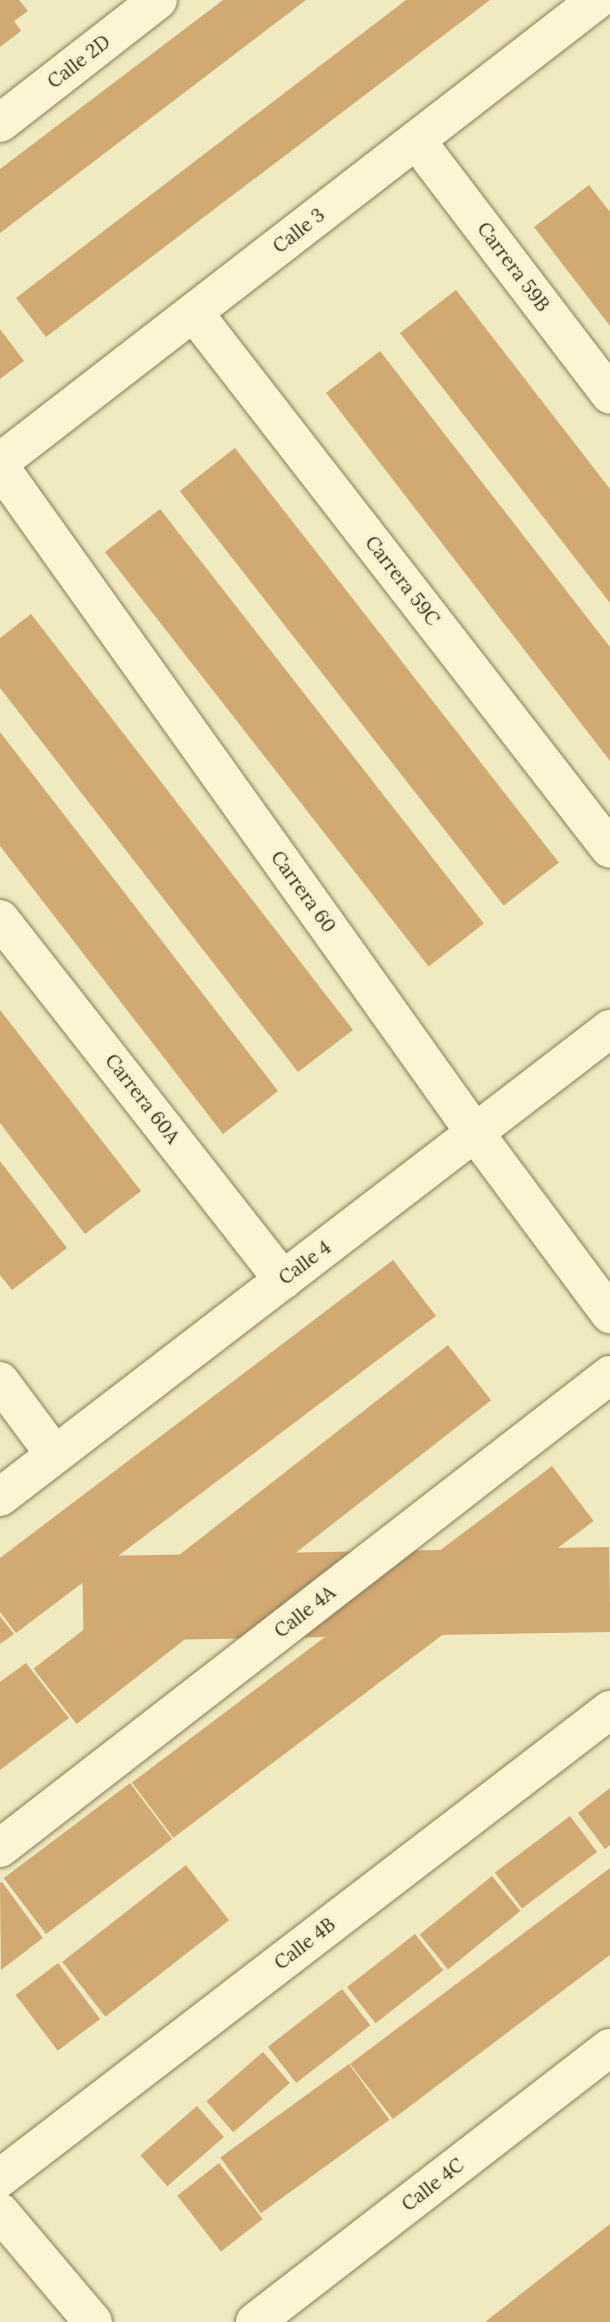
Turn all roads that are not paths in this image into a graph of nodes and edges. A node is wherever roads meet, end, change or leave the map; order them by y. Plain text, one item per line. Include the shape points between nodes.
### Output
1 (159, 0) edge
2 (597, 0) edge
3 (0, 123) edge
4 (416, 140) junction
5 (194, 313) junction
6 (610, 395) edge
7 (0, 462) edge
8 (0, 467) edge
9 (610, 849) edge
10 (0, 919) edge
11 (610, 1029) edge
12 (475, 1133) junction
13 (283, 1280) junction
14 (610, 1314) edge
15 (610, 1375) edge
16 (0, 1381) edge
17 (55, 1455) junction
18 (0, 1497) edge
19 (610, 1710) edge
20 (0, 1848) edge
21 (610, 2048) edge
22 (0, 2178) edge
23 (0, 2212) edge
24 (93, 2322) edge
25 (255, 2322) edge

1 - 3 street, Calle 2D
2 - 4 street, Calle 3
4 - 5 street, Calle 3
4 - 6 street, Carrera 59B
5 - 7 street, Calle 3
5 - 9 street, Carrera 59C
8 - 12 street, Carrera 60
10 - 13 street, Carrera 60A
11 - 12 street, Calle 4
12 - 13 street, Calle 4
12 - 14 street, Carrera 60
13 - 17 street, Calle 4
15 - 20 street, Calle 4A
16 - 17 street
17 - 18 street, Calle 4
19 - 22 street, Calle 4B
21 - 25 street, Calle 4C
23 - 24 street

